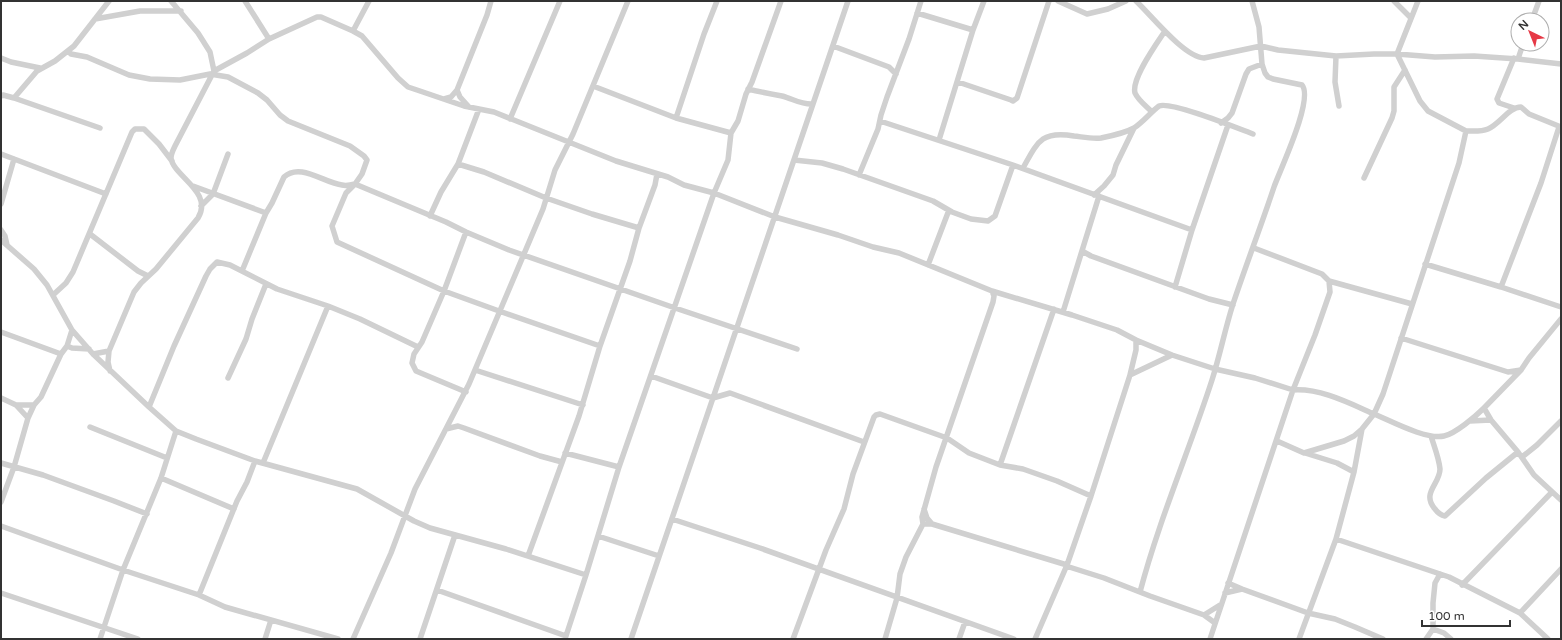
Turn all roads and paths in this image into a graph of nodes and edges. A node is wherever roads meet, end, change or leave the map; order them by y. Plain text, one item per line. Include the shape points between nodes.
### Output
1 (109, 1) edge
2 (171, 1) edge
3 (246, 1) edge
4 (491, 1) edge
5 (560, 1) edge
6 (628, 1) edge
7 (717, 1) edge
8 (781, 1) edge
9 (848, 1) edge
10 (921, 1) edge
11 (984, 1) edge
12 (1049, 1) edge
13 (1058, 1) edge
14 (1126, 1) edge
15 (1136, 1) edge
16 (1252, 1) edge
17 (1394, 1) edge
18 (1418, 1) edge
19 (1539, 1) edge
20 (368, 2) edge
21 (181, 11) junction
22 (1535, 12) edge
23 (917, 13) junction
24 (1411, 18) junction
25 (95, 19) junction
26 (973, 30) junction
27 (353, 31) junction
28 (1165, 31) junction
29 (269, 39) junction
30 (833, 46) junction
31 (1261, 46) junction
32 (68, 52) junction
33 (1519, 52) edge
34 (1397, 54) junction
35 (1336, 56) junction
36 (1, 58) edge
37 (1516, 58) junction
38 (900, 64) junction
39 (1262, 64) junction
40 (1561, 64) edge
41 (224, 65) junction
42 (889, 67) junction
43 (40, 68) junction
44 (1405, 70) junction
45 (213, 73) junction
46 (896, 74) junction
47 (228, 78) junction
48 (958, 82) junction
49 (593, 86) junction
50 (748, 89) junction
51 (458, 90) junction
52 (1, 96) edge
53 (14, 98) junction
54 (443, 99) junction
55 (813, 104) junction
56 (806, 105) junction
57 (1339, 106) dead end
58 (469, 107) junction
59 (1514, 108) junction
60 (479, 109) junction
61 (810, 112) junction
62 (1152, 112) junction
63 (510, 118) junction
64 (676, 118) junction
65 (880, 120) junction
66 (1221, 123) junction
67 (1228, 125) junction
68 (1560, 127) edge
69 (100, 128) dead end
70 (1134, 128) junction
71 (1466, 132) junction
72 (731, 133) junction
73 (1253, 134) dead end
74 (939, 140) junction
75 (569, 143) junction
76 (1, 154) edge
77 (228, 154) dead end
78 (14, 159) junction
79 (794, 160) junction
80 (172, 161) junction
81 (458, 164) junction
82 (1013, 165) junction
83 (1023, 168) junction
84 (658, 174) junction
85 (859, 175) junction
86 (1364, 178) dead end
87 (355, 184) junction
88 (193, 186) junction
89 (714, 193) junction
90 (106, 194) junction
91 (212, 194) junction
92 (1097, 195) junction
93 (546, 198) junction
94 (1, 204) edge
95 (201, 206) junction
96 (949, 210) junction
97 (266, 213) junction
98 (430, 216) junction
99 (775, 217) junction
100 (639, 228) junction
101 (1, 230) edge
102 (1192, 230) junction
103 (466, 232) junction
104 (90, 234) junction
105 (1, 240) edge
106 (7, 245) junction
107 (1254, 248) junction
108 (1082, 251) junction
109 (524, 254) junction
110 (1425, 264) junction
111 (928, 265) junction
112 (138, 271) junction
113 (242, 271) junction
114 (148, 276) junction
115 (1330, 281) junction
116 (266, 284) junction
117 (138, 286) junction
118 (1175, 287) junction
119 (1501, 287) junction
120 (621, 288) junction
121 (444, 291) junction
122 (992, 292) junction
123 (53, 295) junction
124 (1412, 304) junction
125 (1233, 305) junction
126 (328, 306) junction
127 (1561, 307) edge
128 (674, 308) junction
129 (1054, 309) junction
130 (500, 311) junction
131 (1063, 312) junction
132 (1561, 319) edge
133 (738, 328) junction
134 (72, 330) junction
135 (1, 332) edge
136 (1401, 338) junction
137 (1136, 340) junction
138 (67, 346) junction
139 (600, 346) junction
140 (418, 347) junction
141 (797, 349) dead end
142 (109, 351) junction
143 (91, 352) junction
144 (61, 354) junction
145 (1172, 354) junction
146 (1215, 369) junction
147 (475, 370) junction
148 (1521, 370) junction
149 (110, 371) junction
150 (1508, 372) junction
151 (1130, 375) junction
152 (651, 376) junction
153 (228, 378) dead end
154 (1511, 381) junction
155 (1293, 390) junction
156 (466, 392) junction
157 (1, 398) edge
158 (713, 398) junction
159 (34, 404) junction
160 (16, 405) junction
161 (583, 405) junction
162 (149, 407) junction
163 (1484, 408) junction
164 (1374, 414) junction
165 (28, 418) junction
166 (452, 418) junction
167 (1491, 420) junction
168 (1470, 421) junction
169 (1561, 421) edge
170 (458, 426) junction
171 (90, 427) dead end
172 (446, 428) junction
173 (1362, 429) junction
174 (176, 431) junction
175 (1431, 436) junction
176 (947, 438) junction
177 (1277, 441) junction
178 (864, 442) junction
179 (565, 453) junction
180 (1304, 453) junction
181 (1520, 454) junction
182 (167, 458) junction
183 (255, 461) junction
184 (562, 462) junction
185 (1, 463) edge
186 (263, 463) junction
187 (1000, 465) junction
188 (14, 467) junction
189 (619, 467) junction
190 (1354, 472) junction
191 (161, 478) junction
192 (1552, 492) junction
193 (1091, 496) junction
194 (1561, 500) edge
195 (1, 502) edge
196 (234, 509) junction
197 (924, 510) junction
198 (147, 514) junction
199 (404, 516) junction
200 (672, 519) junction
201 (923, 524) junction
202 (932, 524) junction
203 (1, 526) edge
204 (455, 535) junction
205 (598, 536) junction
206 (1336, 539) junction
207 (528, 556) junction
208 (659, 556) junction
209 (1066, 566) junction
210 (123, 570) junction
211 (818, 570) junction
212 (1561, 570) edge
213 (1440, 574) junction
214 (586, 575) junction
215 (1228, 583) junction
216 (1462, 585) junction
217 (437, 590) junction
218 (1242, 590) junction
219 (1140, 592) junction
220 (1, 593) edge
221 (1225, 593) junction
222 (200, 595) junction
223 (897, 598) junction
224 (1220, 605) junction
225 (1308, 613) junction
226 (1520, 613) junction
227 (1204, 615) junction
228 (271, 620) junction
229 (965, 622) junction
230 (1215, 623) junction
231 (104, 628) junction
232 (1433, 629) junction
233 (565, 638) edge
234 (100, 639) edge
235 (138, 639) edge
236 (264, 639) edge
237 (338, 639) edge
238 (352, 639) edge
239 (420, 639) edge
240 (631, 639) edge
241 (793, 639) edge
242 (885, 639) edge
243 (959, 639) edge
244 (1014, 639) edge
245 (1035, 639) edge
246 (1210, 639) edge
247 (1299, 639) edge
248 (1383, 639) edge
249 (1426, 639) edge
250 (1451, 639) edge
251 (1548, 639) edge

1 - 25 street
2 - 21 street
3 - 29 street
4 - 51 street
5 - 63 street
6 - 49 street
7 - 64 street
8 - 50 street
9 - 30 street
10 - 23 street
11 - 26 street
12 - 48 street via 1017,98 1013,101
13 - 14 street via 1087,14 1108,10
15 - 28 street
16 - 31 street
17 - 24 street
18 - 24 street
19 - 22 street
20 - 27 street
21 - 25 street via 140,11
21 - 45 street via 210,52
23 - 26 street
23 - 38 street
24 - 34 street
25 - 32 street
26 - 48 street
27 - 29 street via 327,18 317,17
27 - 54 street via 367,41 408,87
28 - 31 street via 1198,58
28 - 62 street via 1148,55 1134,91
29 - 41 street
30 - 42 street
30 - 55 street
31 - 35 street
31 - 39 street
32 - 43 street
32 - 45 street via 87,56 129,75 150,79 180,80
33 - 37 street
34 - 35 street
34 - 37 street
34 - 44 street
35 - 57 street via 1335,82
36 - 43 street
37 - 40 street
37 - 59 street via 1497,99 1499,103
38 - 42 street
38 - 46 street
39 - 66 street via 1246,74 1232,113
39 - 107 street via 1268,76 1302,85 1305,93 1291,147
41 - 45 street
41 - 47 street
42 - 46 street
43 - 53 street
44 - 71 street via 1420,101 1428,111
44 - 86 street via 1394,87 1392,118
45 - 47 street
45 - 80 street via 175,146
46 - 65 street
47 - 87 street via 263,97 288,120 350,146 364,156 367,160
48 - 74 street
49 - 64 street
49 - 75 street
50 - 56 street via 782,96
50 - 72 street via 738,121
51 - 54 street
51 - 58 street via 460,97
52 - 53 street
53 - 69 street
54 - 58 street
55 - 56 street
55 - 61 street
56 - 61 street
58 - 60 street
59 - 68 street via 1521,107 1529,114
59 - 71 street via 1489,129
60 - 63 street
60 - 81 street
61 - 79 street
62 - 66 street via 1163,104
62 - 70 street
63 - 75 street
64 - 72 street
65 - 74 street
65 - 85 street
66 - 67 street
67 - 73 street
67 - 102 street
68 - 119 street
70 - 83 street via 1100,138 1050,135 1041,140
70 - 92 street via 1112,175
71 - 110 street via 1460,163
72 - 89 street via 728,160
74 - 82 street
75 - 84 street
75 - 93 street via 555,170
76 - 78 street
77 - 91 street
78 - 90 street
78 - 94 street
79 - 85 street via 830,165
79 - 99 street
80 - 88 street
80 - 90 street via 144,129 135,129
81 - 93 street
81 - 98 street
82 - 83 street
82 - 96 street via 992,220 971,219
83 - 92 street
84 - 89 street via 684,185
84 - 100 street
85 - 96 street via 933,201
87 - 97 street via 342,186 304,172 293,172 284,177
87 - 98 street
87 - 121 street via 346,194 332,226 337,242
88 - 91 street
88 - 95 street
89 - 99 street
89 - 128 street
90 - 104 street
91 - 95 street
91 - 97 street
92 - 102 street
92 - 108 street
93 - 100 street
93 - 109 street
95 - 114 street via 198,218
96 - 111 street
97 - 113 street
98 - 103 street
99 - 111 street via 899,253
99 - 133 street
100 - 120 street
101 - 106 street
102 - 118 street
103 - 109 street
103 - 121 street
104 - 112 street
104 - 123 street via 73,272
105 - 106 street
106 - 123 street via 34,269
107 - 115 street via 1322,274
107 - 125 street
108 - 118 street
108 - 131 street
109 - 120 street
109 - 130 street
110 - 119 street
110 - 124 street
111 - 122 street
112 - 114 street
112 - 117 street
113 - 116 street
113 - 162 street via 221,262 217,262 210,269
114 - 117 street
115 - 124 street
115 - 155 street via 1330,292
116 - 126 street
116 - 153 street via 246,339
117 - 142 street
118 - 125 street
119 - 127 street
120 - 128 street
120 - 139 street
121 - 130 street
121 - 140 street
122 - 129 street
122 - 176 street via 993,302
123 - 134 street
124 - 136 street
125 - 146 street
126 - 140 street
126 - 186 street
128 - 133 street
128 - 152 street
129 - 131 street
129 - 187 street
130 - 139 street
130 - 147 street
131 - 137 street via 1117,330
132 - 148 street
133 - 141 street
133 - 158 street
134 - 138 street
134 - 143 street
135 - 144 street
136 - 150 street
136 - 164 street
137 - 145 street
137 - 151 street
138 - 143 street
138 - 144 street
139 - 161 street
140 - 156 street via 412,360 416,371
142 - 143 street
142 - 149 street
143 - 149 street
144 - 159 street via 41,397
145 - 146 street
145 - 151 street
146 - 155 street
146 - 219 street via 1152,550
147 - 156 street
147 - 161 street
148 - 150 street
148 - 154 street
149 - 162 street
150 - 154 street
151 - 193 street
152 - 158 street
152 - 189 street
154 - 163 street
155 - 164 street via 1312,391 1345,401
155 - 177 street
156 - 166 street
157 - 160 street
158 - 178 street via 730,393
158 - 200 street
159 - 160 street
159 - 165 street
160 - 165 street
161 - 179 street
162 - 174 street
163 - 167 street
163 - 168 street
164 - 173 street
164 - 175 street
165 - 188 street
166 - 170 street
166 - 172 street
167 - 168 street
167 - 181 street
168 - 175 street via 1445,436
169 - 181 street via 1537,445
170 - 172 street
170 - 184 street
171 - 182 street
172 - 199 street via 414,489
173 - 180 street via 1344,441
173 - 190 street
174 - 182 street
174 - 183 street
175 - 181 street via 1440,467 1430,499 1438,513 1445,516 1486,478
176 - 178 street via 880,414 874,417
176 - 187 street via 970,453
176 - 197 street
177 - 180 street
177 - 215 street
178 - 211 street via 844,509
179 - 184 street
179 - 189 street
180 - 190 street via 1337,463
181 - 192 street via 1534,475
182 - 191 street
183 - 186 street
183 - 196 street
184 - 207 street
185 - 188 street
186 - 199 street via 357,489
187 - 193 street via 1050,478
188 - 195 street
188 - 198 street via 43,475
189 - 205 street
190 - 206 street
191 - 196 street
191 - 198 street
192 - 194 street
192 - 216 street
193 - 209 street
196 - 222 street
197 - 201 street
197 - 202 street via 926,518
198 - 210 street
199 - 204 street via 430,528
199 - 238 street via 391,553
200 - 208 street
200 - 211 street
201 - 202 street
201 - 223 street via 900,574
202 - 209 street
203 - 210 street
204 - 207 street
204 - 217 street
205 - 208 street
205 - 214 street
206 - 213 street
206 - 225 street
207 - 214 street
208 - 240 street
209 - 219 street
209 - 245 street
210 - 222 street
210 - 231 street
211 - 223 street
211 - 241 street
212 - 226 street
213 - 216 street
213 - 232 street via 1435,583
214 - 233 street
215 - 218 street
215 - 221 street
216 - 226 street
217 - 233 street
217 - 239 street
218 - 221 street
218 - 225 street
219 - 227 street
220 - 231 street
221 - 224 street
222 - 228 street via 225,607
223 - 229 street
223 - 242 street
224 - 227 street
224 - 230 street
225 - 247 street
225 - 248 street via 1335,619
226 - 251 street
227 - 230 street
228 - 236 street
228 - 237 street
229 - 243 street
229 - 244 street
230 - 246 street
231 - 234 street
231 - 235 street
232 - 249 street
232 - 250 street

